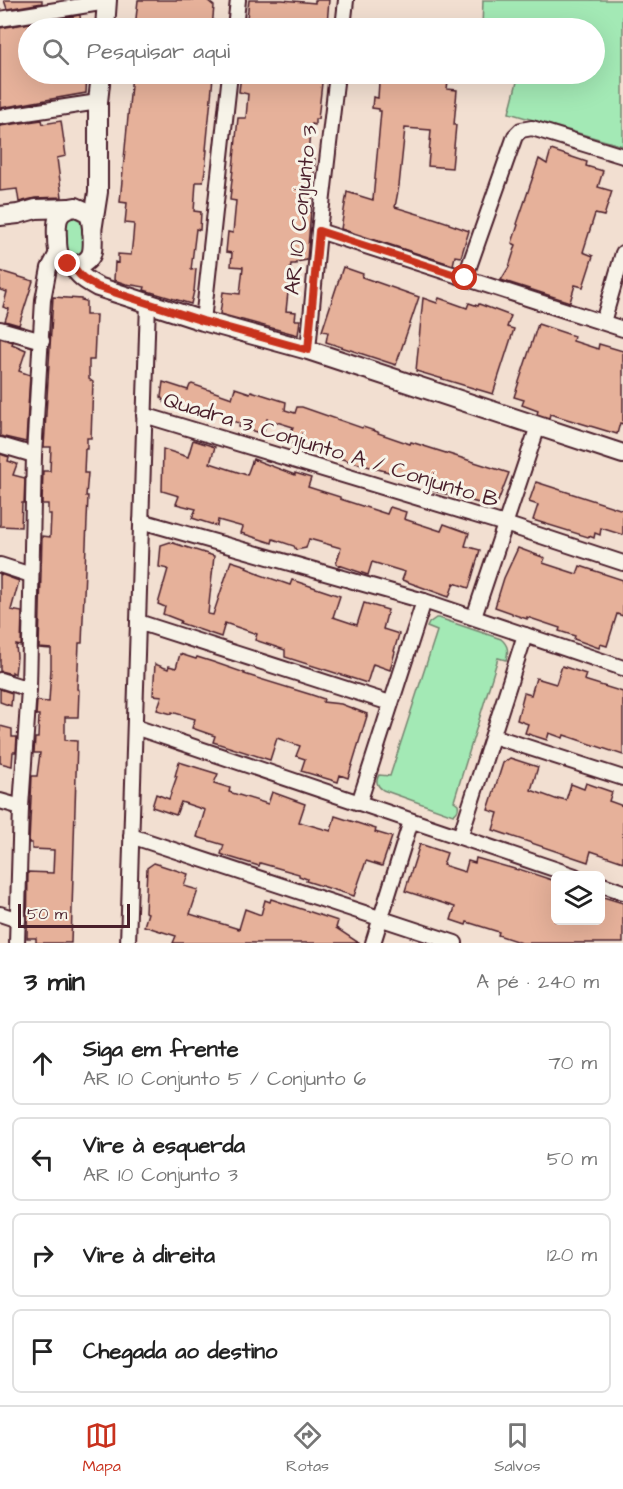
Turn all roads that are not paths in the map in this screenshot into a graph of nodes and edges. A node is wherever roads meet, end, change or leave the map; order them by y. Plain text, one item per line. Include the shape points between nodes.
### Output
1 (238, 0) edge
2 (346, 0) edge
3 (107, 1) edge
4 (106, 18) edge
5 (236, 18) edge
6 (344, 18) edge
7 (0, 19) edge
8 (99, 84) edge
9 (229, 84) edge
10 (336, 84) edge
11 (98, 102) junction
12 (0, 117) edge
13 (623, 156) edge
14 (97, 166) junction
15 (75, 208) junction
16 (9, 215) edge
17 (56, 227) junction
18 (92, 231) junction
19 (319, 231) junction
20 (93, 252) junction
21 (623, 253) edge
22 (66, 260) junction
23 (465, 278) junction
24 (114, 293) junction
25 (148, 302) junction
26 (203, 321) junction
27 (603, 322) junction
28 (0, 329) edge
29 (623, 329) edge
30 (42, 341) junction
31 (308, 350) junction
32 (144, 415) junction
33 (538, 426) junction
34 (0, 445) edge
35 (623, 454) edge
36 (34, 455) junction
37 (141, 522) junction
38 (505, 524) junction
39 (623, 563) edge
40 (0, 565) edge
41 (32, 575) junction
42 (424, 601) junction
43 (474, 617) junction
44 (138, 622) junction
45 (525, 635) junction
46 (623, 668) edge
47 (0, 680) edge
48 (29, 689) junction
49 (390, 703) junction
50 (135, 727) junction
51 (493, 736) junction
52 (623, 778) edge
53 (0, 801) edge
54 (359, 803) junction
55 (21, 807) junction
56 (411, 821) junction
57 (131, 836) junction
58 (460, 837) junction
59 (560, 871) edge
60 (605, 886) edge
61 (623, 891) edge
62 (0, 914) edge
63 (381, 918) junction
64 (18, 920) junction
65 (17, 943) edge
66 (128, 943) edge
67 (373, 943) edge
68 (455, 943) edge

1 - 5 street
2 - 6 street
3 - 4 street
3 - 7 street
8 - 11 street
9 - 26 street
10 - 19 street, AR 10 Conjunto 3
11 - 12 street
11 - 14 street
13 - 23 street via 532,128 521,130 515,136
14 - 15 street
14 - 18 street
15 - 16 street via 36,209
15 - 17 street via 60,214
15 - 18 street via 87,213
16 - 17 street via 40,219
17 - 22 street
18 - 20 street
19 - 23 street
19 - 31 street, AR 10 Conjunto 3
20 - 22 street via 80,264
20 - 24 street via 93,268
21 - 27 street
22 - 24 street via 86,280
22 - 30 street via 49,268
23 - 27 street
24 - 25 street
25 - 26 street
25 - 32 street
26 - 31 street
27 - 29 street
28 - 30 street
30 - 36 street
31 - 33 street
32 - 37 street
32 - 38 street, Quadra 3 Conjunto A / Conjunto B
33 - 35 street
33 - 38 street
34 - 36 street
36 - 41 street
37 - 42 street
37 - 44 street
38 - 39 street, Quadra 3 Conjunto A / Conjunto B
38 - 43 street
40 - 41 street
41 - 48 street
42 - 43 street
42 - 49 street
43 - 45 street
44 - 49 street
44 - 50 street
45 - 46 street
45 - 51 street
47 - 48 street
48 - 55 street
49 - 54 street
50 - 54 street
50 - 57 street
51 - 52 street
51 - 58 street
53 - 55 street
54 - 56 street
55 - 64 street
56 - 58 street
56 - 63 street
57 - 63 street
57 - 66 street
58 - 59 street
60 - 61 street
62 - 64 street
63 - 67 street
63 - 68 street
64 - 65 street

